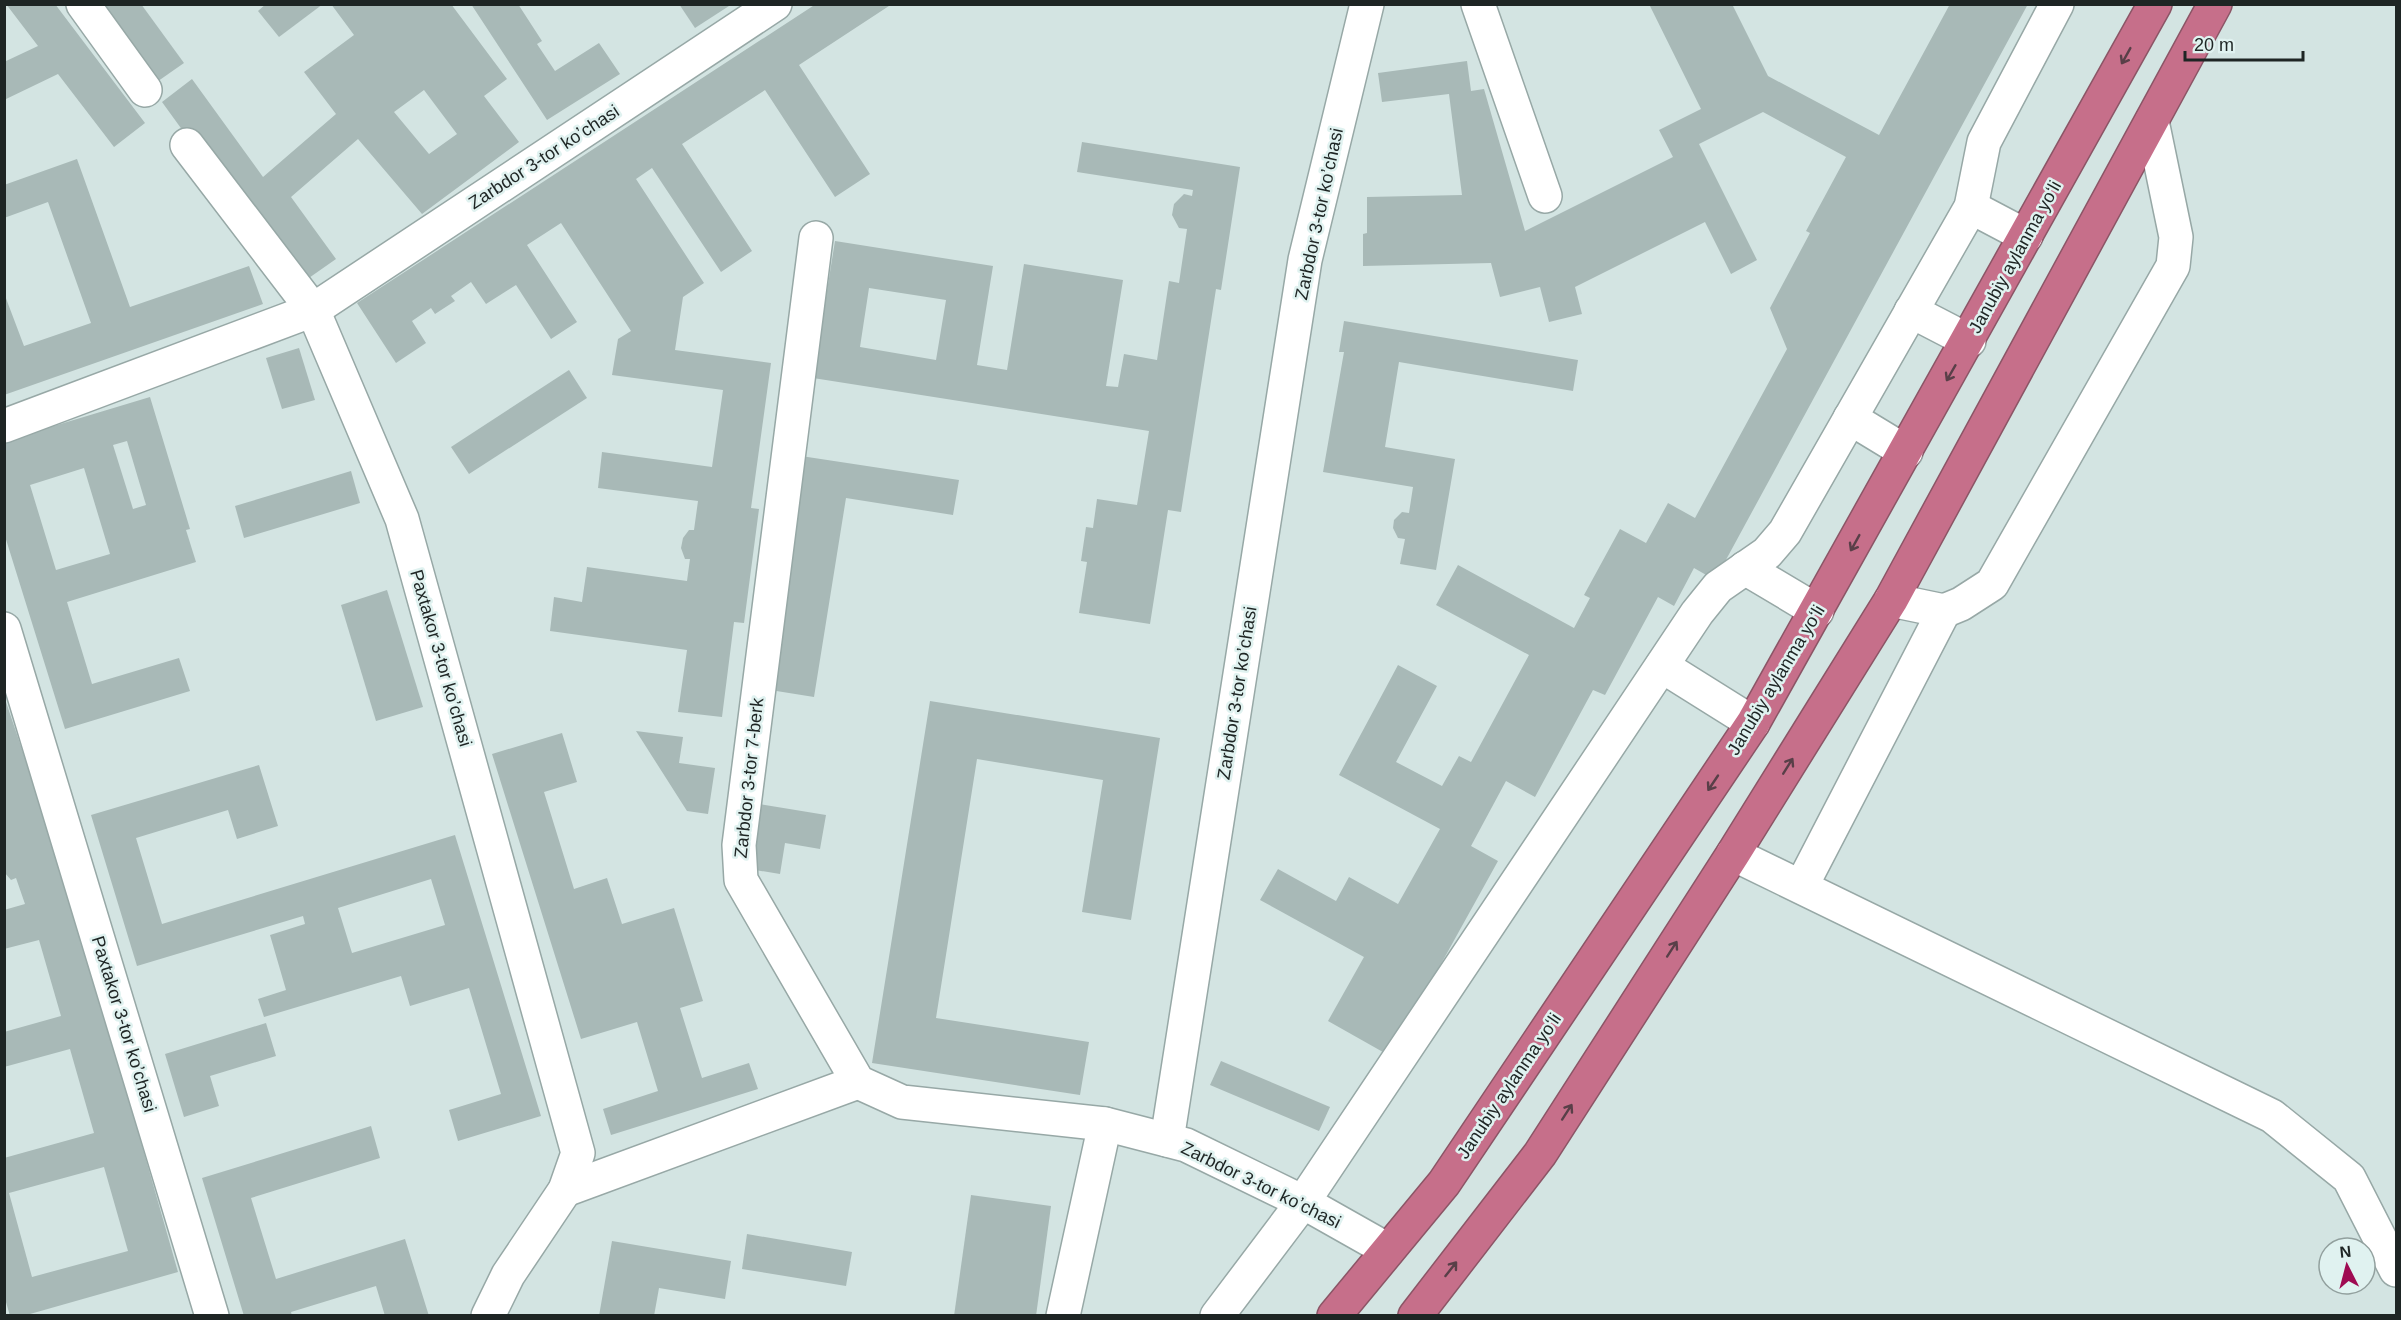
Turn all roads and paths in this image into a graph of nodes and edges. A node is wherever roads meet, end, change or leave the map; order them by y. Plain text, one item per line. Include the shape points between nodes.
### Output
1 (83, 4) edge
2 (775, 4) edge
3 (1367, 4) edge
4 (1479, 4) edge
5 (2057, 4) edge
6 (2155, 4) edge
7 (2215, 4) edge
8 (146, 90) dead end
9 (2152, 121) junction
10 (187, 145) dead end
11 (1545, 196) dead end
12 (1971, 207) junction
13 (2026, 236) junction
14 (816, 238) dead end
15 (313, 310) junction
16 (1911, 310) junction
17 (1969, 341) junction
18 (1850, 418) junction
19 (4, 426) edge
20 (1906, 452) junction
21 (1745, 568) junction
22 (1891, 600) junction
23 (1817, 611) junction
24 (1944, 611) junction
25 (4, 629) edge
26 (1662, 666) junction
27 (1754, 723) junction
28 (1733, 854) junction
29 (1802, 885) junction
30 (858, 1082) junction
31 (1104, 1124) junction
32 (1167, 1140) junction
33 (565, 1190) junction
34 (1303, 1202) junction
35 (1388, 1251) junction
36 (2397, 1270) edge
37 (1425, 1310) edge
38 (212, 1316) edge
39 (488, 1316) edge
40 (1064, 1316) edge
41 (1217, 1316) edge
42 (1334, 1316) edge

1 - 8 street
2 - 15 street, Zarbdor 3-tor koʼchasi
3 - 32 street, Zarbdor 3-tor koʼchasi via 1305,260
4 - 11 street
5 - 12 street via 1984,142
6 -> 13 highway, Janubiy aylanma yoʻli
7 - 9 highway
9 - 22 highway
9 - 24 street via 2176,237 2173,266 1992,584
10 - 15 street, Paxtakor 3-tor koʼchasi
12 - 13 street
12 - 16 street
13 - 17 highway, Janubiy aylanma yoʻli
14 - 30 street, Zarbdor 3-tor 7-berk via 738,845 741,880
15 - 19 street
15 - 33 street, Paxtakor 3-tor koʼchasi via 402,519 578,1153
16 - 17 street
16 - 18 street
17 -> 20 highway, Janubiy aylanma yoʻli
18 - 20 street
18 - 21 street via 1785,532 1767,553
20 -> 23 highway, Janubiy aylanma yoʻli
21 - 23 street
21 - 26 street via 1718,587
22 - 24 street
28 -> 22 highway
23 - 27 highway, Janubiy aylanma yoʻli
24 - 29 street
25 - 38 street, Paxtakor 3-tor koʼchasi
26 - 27 street
26 - 34 street
27 -> 35 highway, Janubiy aylanma yoʻli via 1444,1183
28 - 29 street
37 -> 28 highway via 1540,1154
29 - 36 street via 2272,1116 2349,1178
30 - 31 street via 902,1102
30 - 33 street
31 - 32 street
31 - 40 street
32 - 34 street, Zarbdor 3-tor koʼchasi via 1186,1145
33 - 39 street, Paxtakor 3-tor koʼchasi via 508,1275
34 - 35 street, Zarbdor 3-tor koʼchasi
34 - 41 street
35 - 42 highway, Janubiy aylanma yoʻli

